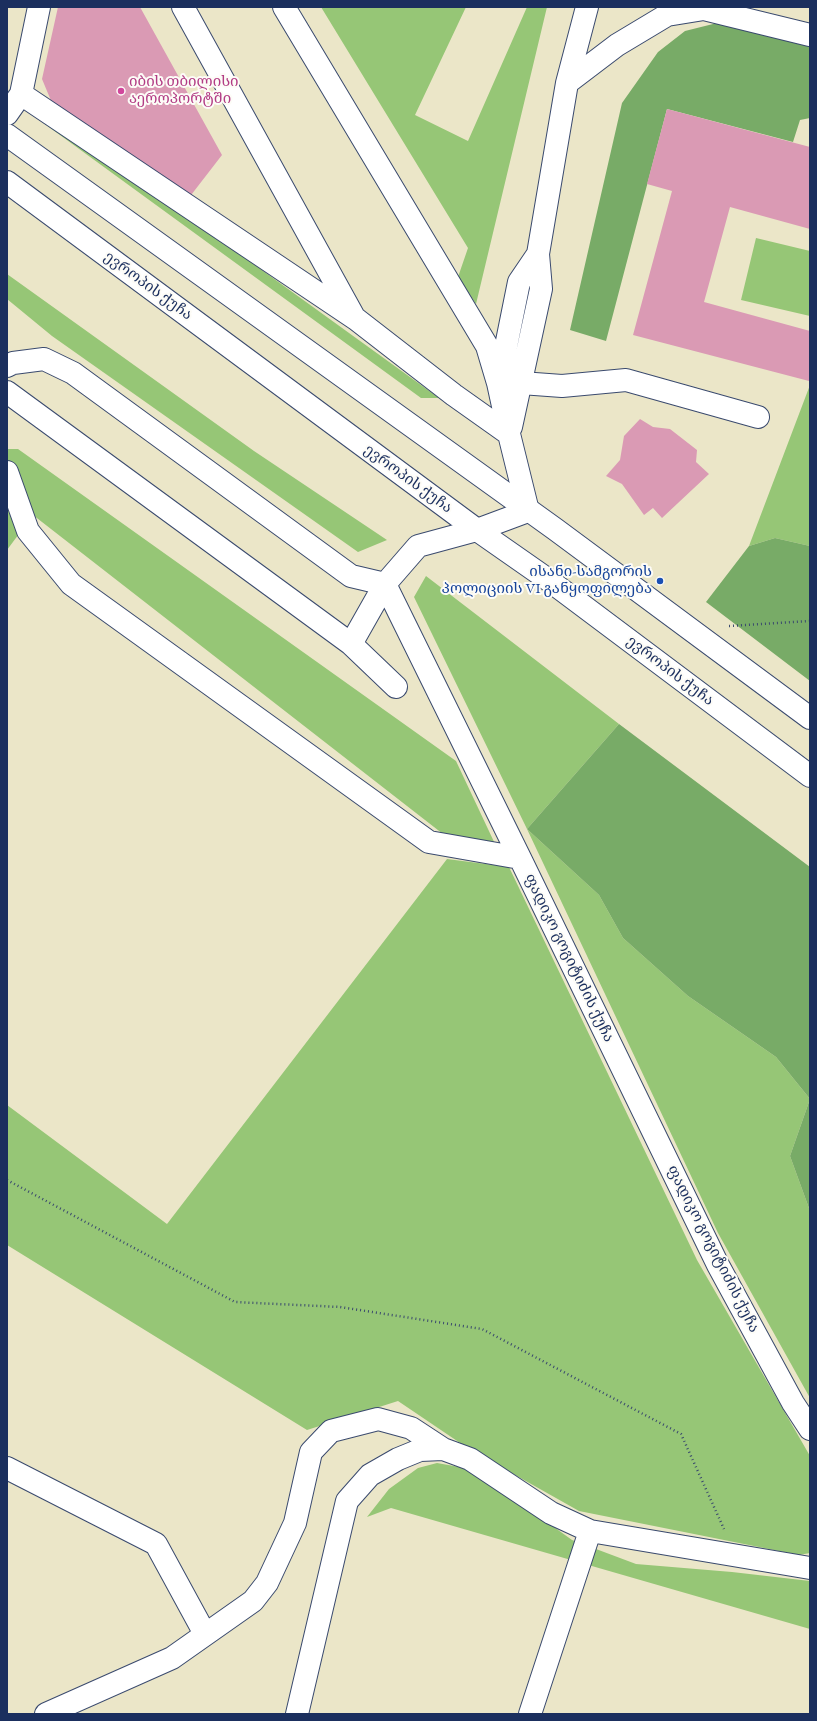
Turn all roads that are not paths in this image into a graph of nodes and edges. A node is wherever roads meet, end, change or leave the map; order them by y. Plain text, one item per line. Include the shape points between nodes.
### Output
1 (39, 7) edge
2 (183, 7) edge
3 (284, 7) edge
4 (587, 7) edge
5 (810, 35) edge
6 (567, 83) junction
7 (21, 94) junction
8 (7, 114) edge
9 (7, 135) edge
10 (7, 182) edge
11 (538, 254) junction
12 (356, 320) junction
13 (7, 366) edge
14 (498, 383) junction
15 (521, 383) junction
16 (7, 392) edge
17 (758, 416) dead end
18 (509, 434) junction
19 (7, 472) edge
20 (528, 511) junction
21 (477, 530) junction
22 (385, 584) junction
23 (351, 644) junction
24 (396, 687) dead end
25 (810, 718) edge
26 (810, 776) edge
27 (520, 858) junction
28 (810, 1429) edge
29 (443, 1449) junction
30 (7, 1468) edge
31 (590, 1531) junction
32 (810, 1568) edge
33 (206, 1634) junction
34 (46, 1714) edge
35 (297, 1714) edge
36 (530, 1714) edge

1 - 7 street
2 - 12 street
3 - 14 street via 487,346
4 - 6 street
5 - 6 street via 704,9 667,15 617,45
6 - 11 street
7 - 8 street
7 - 12 street
9 - 20 street
10 - 21 street, ევროპის ქუჩა
11 - 14 street via 520,282
11 - 15 street via 541,289
12 - 18 street
13 - 22 street via 44,359 73,373 351,576
14 - 18 street
15 - 17 street via 562,386 626,380
15 - 18 street
16 - 23 street
18 - 20 street
19 - 27 street via 28,531 71,584 429,842
20 - 21 street
20 - 25 street via 582,548
21 - 22 street via 418,546
21 - 26 street, ევროპის ქუჩა via 550,581
22 - 23 street
22 - 27 street, ფადიკო გოგიტიძის ქუჩა
23 - 24 street
27 - 28 street, ფადიკო გოგიტიძის ქუჩა via 718,1265 793,1403
29 - 31 street via 470,1459 551,1513
29 - 33 street via 411,1428 378,1419 331,1431 311,1452 295,1523 267,1583 253,1601
29 - 35 street via 420,1450 398,1459 370,1475 347,1500
30 - 33 street via 156,1544
31 - 32 street
31 - 36 street
33 - 34 street via 172,1658

